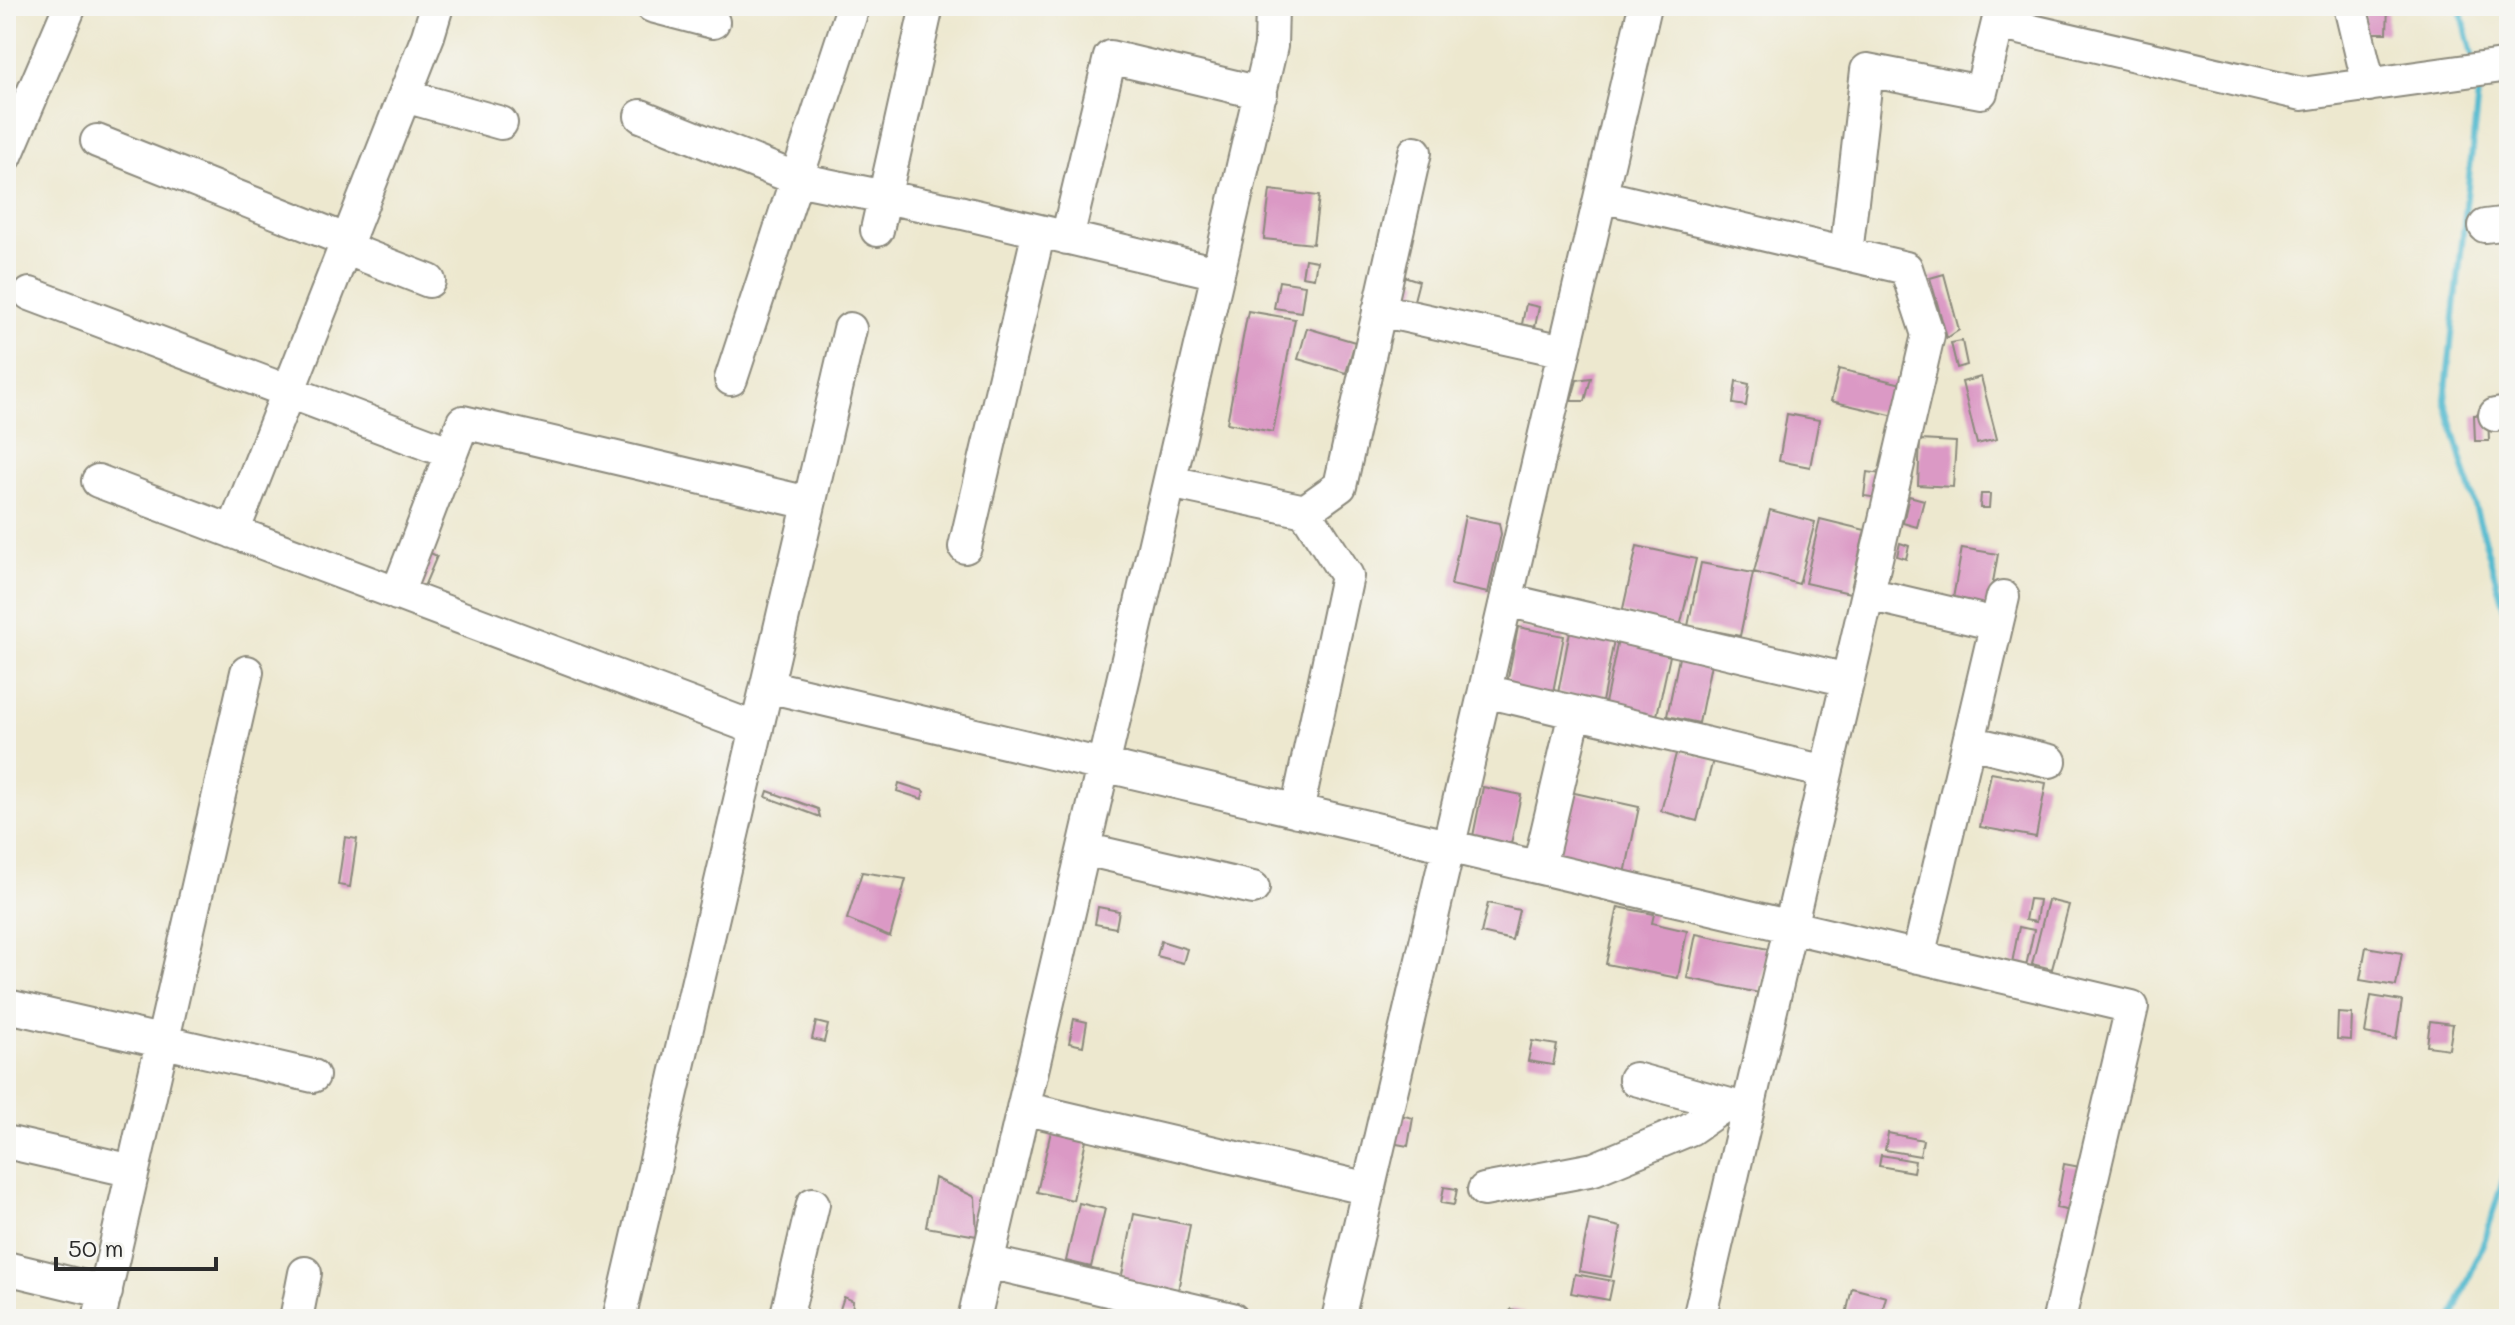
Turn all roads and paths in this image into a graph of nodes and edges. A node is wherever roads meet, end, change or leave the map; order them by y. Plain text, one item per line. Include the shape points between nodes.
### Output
1 (70, 6) edge
2 (437, 6) edge
3 (652, 6) edge
4 (927, 6) edge
5 (1272, 6) edge
6 (1645, 6) edge
7 (2350, 6) edge
8 (852, 10) dead end
9 (2000, 15) edge
10 (713, 22) dead end
11 (2509, 65) edge
12 (2369, 85) junction
13 (1261, 93) junction
14 (405, 96) junction
15 (641, 116) dead end
16 (501, 123) dead end
17 (97, 141) dead end
18 (1415, 152) dead end
19 (6, 156) edge
20 (797, 179) junction
21 (1601, 196) junction
22 (884, 197) junction
23 (877, 230) dead end
24 (1053, 234) junction
25 (346, 244) junction
26 (1846, 254) junction
27 (1218, 273) junction
28 (429, 281) dead end
29 (30, 294) dead end
30 (1379, 310) junction
31 (850, 329) dead end
32 (1564, 351) junction
33 (731, 379) dead end
34 (288, 392) junction
35 (451, 453) junction
36 (98, 481) dead end
37 (1170, 482) junction
38 (809, 503) junction
39 (1305, 511) junction
40 (233, 532) junction
41 (965, 547) dead end
42 (397, 594) junction
43 (1868, 594) junction
44 (1506, 600) junction
45 (247, 672) dead end
46 (1848, 680) junction
47 (767, 686) junction
48 (1485, 691) junction
49 (1575, 713) junction
50 (757, 729) junction
51 (1969, 742) junction
52 (2050, 761) dead end
53 (1103, 765) junction
54 (1826, 772) junction
55 (1297, 811) junction
56 (1449, 846) junction
57 (1084, 849) junction
58 (1539, 867) junction
59 (1253, 888) dead end
60 (1790, 927) junction
61 (1918, 957) junction
62 (12, 1007) dead end
63 (163, 1042) junction
64 (313, 1076) dead end
65 (1635, 1079) dead end
66 (1737, 1107) junction
67 (1023, 1108) junction
68 (6, 1142) edge
69 (133, 1171) junction
70 (1369, 1189) junction
71 (1484, 1190) dead end
72 (813, 1204) dead end
73 (988, 1262) junction
74 (6, 1268) edge
75 (305, 1273) dead end
76 (102, 1306) edge
77 (296, 1319) edge
78 (619, 1319) edge
79 (786, 1319) edge
80 (974, 1319) edge
81 (1232, 1319) edge
82 (1338, 1319) edge
83 (1699, 1319) edge
84 (2059, 1319) edge

1 - 19 street
2 - 14 street
3 - 10 street
4 - 22 street
5 - 13 street via 1271,46
6 - 21 street
7 - 12 street
8 - 20 street
9 - 12 street via 2302,94
9 - 26 street via 1981,92 1867,70
11 - 12 street
13 - 24 street via 1110,57
13 - 27 street
14 - 16 street
14 - 25 street
15 - 20 street
17 - 25 street
18 - 30 street
20 - 22 street
20 - 33 street
21 - 26 street
21 - 32 street
22 - 23 street
22 - 24 street
24 - 27 street
24 - 41 street
25 - 28 street
25 - 34 street
26 - 43 street via 1906,268 1928,335
27 - 37 street
29 - 34 street
30 - 32 street
30 - 39 street via 1340,486
31 - 38 street
32 - 44 street
34 - 35 street
34 - 40 street
35 - 38 street via 463,422
35 - 42 street
36 - 40 street
37 - 39 street
37 - 53 street
38 - 47 street
39 - 55 street via 1347,576
40 - 42 street
42 - 50 street
43 - 46 street
43 - 51 street via 1999,610
44 - 46 street
44 - 48 street
45 - 63 street
46 - 54 street
47 - 50 street
47 - 53 street
48 - 49 street
48 - 56 street
49 - 54 street
49 - 58 street
50 - 78 street
51 - 52 street
51 - 61 street
53 - 55 street
53 - 57 street
54 - 60 street
55 - 56 street
56 - 58 street
56 - 70 street
57 - 59 street
57 - 67 street
58 - 60 street
60 - 61 street
60 - 66 street
61 - 84 street via 2132,1007
62 - 63 street
63 - 64 street
63 - 69 street
65 - 66 street
66 - 71 street via 1594,1169
66 - 83 street
67 - 70 street
67 - 73 street
68 - 69 street
69 - 76 street
70 - 82 street
72 - 79 street
73 - 80 street
73 - 81 street
74 - 76 street
75 - 77 street

